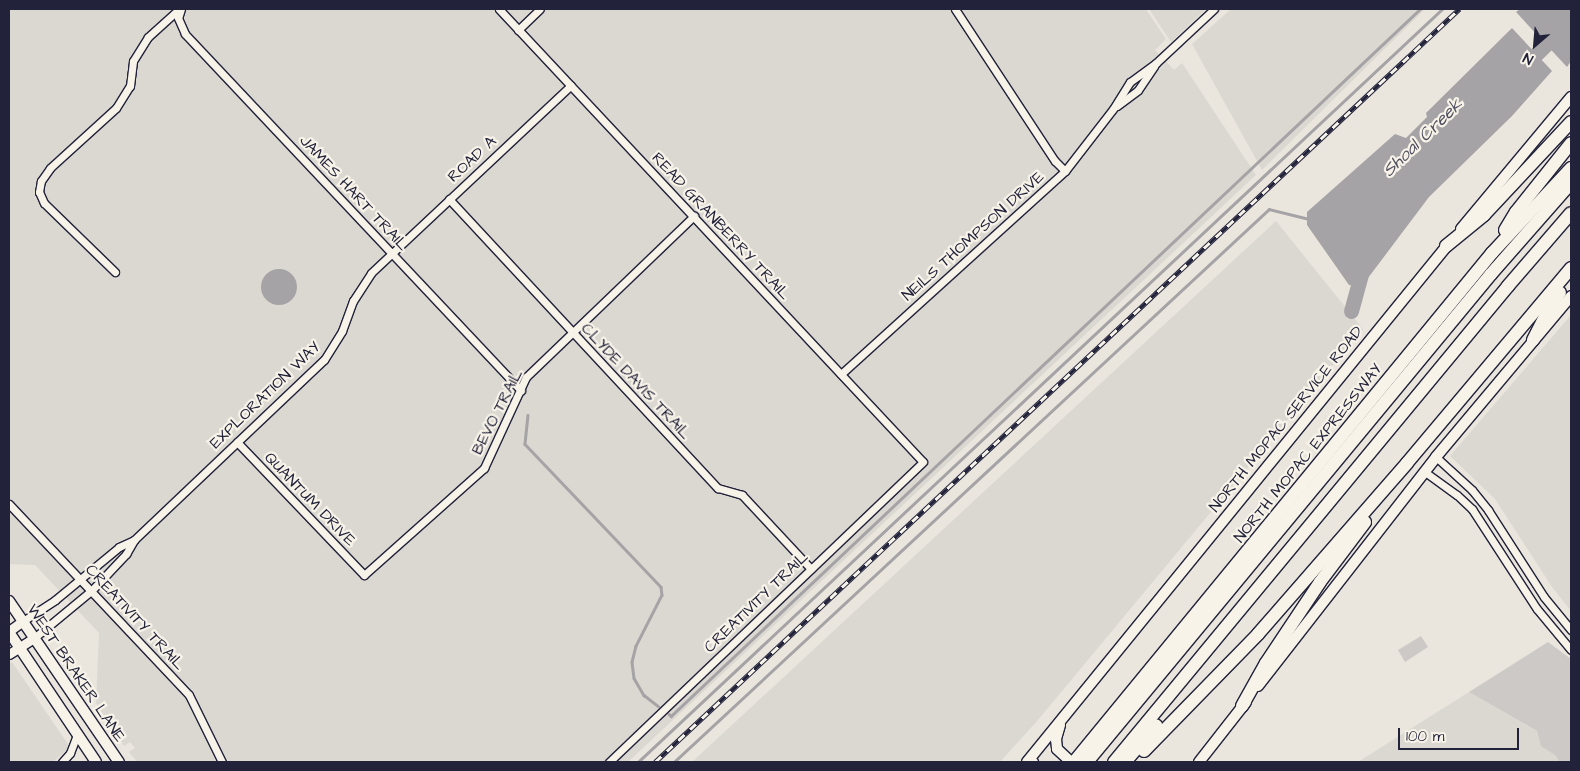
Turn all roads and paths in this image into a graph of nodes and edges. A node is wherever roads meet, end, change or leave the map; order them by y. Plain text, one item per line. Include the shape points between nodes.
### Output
1 (180, 9) edge
2 (499, 9) edge
3 (540, 9) edge
4 (955, 9) edge
5 (1214, 9) edge
6 (518, 30) junction
7 (570, 85) junction
8 (1571, 97) edge
9 (1571, 122) edge
10 (1571, 143) edge
11 (1571, 168) edge
12 (1065, 171) junction
13 (1571, 182) edge
14 (449, 199) junction
15 (1571, 213) edge
16 (694, 216) junction
17 (1571, 225) edge
18 (1446, 246) junction
19 (392, 252) junction
20 (1492, 253) junction
21 (1571, 268) edge
22 (115, 272) dead end
23 (1571, 276) edge
24 (1571, 296) edge
25 (572, 333) junction
26 (1534, 340) junction
27 (841, 374) junction
28 (521, 390) junction
29 (237, 442) junction
30 (1436, 457) junction
31 (923, 462) joint
32 (1407, 463) junction
33 (1425, 472) junction
34 (9, 504) edge
35 (134, 540) junction
36 (1526, 568) junction
37 (811, 569) junction
38 (364, 575) joint
39 (1514, 575) junction
40 (80, 578) junction
41 (92, 590) junction
42 (9, 601) edge
43 (23, 621) junction
44 (1571, 630) edge
45 (9, 632) edge
46 (34, 638) junction
47 (18, 647) junction
48 (1571, 650) edge
49 (9, 654) edge
50 (1242, 706) junction
51 (1061, 722) junction
52 (77, 735) junction
53 (1029, 761) edge
54 (62, 762) edge
55 (96, 762) edge
56 (118, 762) edge
57 (222, 762) edge
58 (609, 762) edge
59 (1072, 762) edge
60 (1087, 762) edge
61 (1114, 762) edge
62 (1125, 762) edge
63 (1131, 762) edge
64 (1199, 762) edge

1 - 19 street, JAMES HART TRAIL via 178,18 186,34
1 - 22 street via 148,37 133,61 130,86 116,108 50,168 41,181 39,192 44,203
2 - 6 street, READ GRANBERRY TRAIL
3 - 6 street
4 - 12 street via 1055,161
5 - 12 street, NEILS THOMPSON DRIVE via 1156,63 1138,90 1113,109
6 - 7 street, READ GRANBERRY TRAIL
7 - 14 street, ROAD A
7 - 16 street, READ GRANBERRY TRAIL
8 - 18 main road, NORTH MOPAC SERVICE ROAD
9 - 18 highway via 1484,215
10 - 20 highway via 1516,212
11 - 20 highway, NORTH MOPAC EXPRESSWAY
12 - 27 street, NEILS THOMPSON DRIVE
13 - 60 highway
14 - 19 street, ROAD A
14 - 25 street, CLYDE DAVIS TRAIL
15 - 61 highway
16 - 25 street, BEVO TRAIL
16 - 27 street, READ GRANBERRY TRAIL
17 - 62 highway
18 - 51 main road, NORTH MOPAC SERVICE ROAD
19 - 28 street, JAMES HART TRAIL
19 - 29 street, EXPLORATION WAY via 360,287 342,331 324,360
20 - 59 highway, NORTH MOPAC EXPRESSWAY
21 - 32 highway
23 - 26 highway via 1549,308
24 - 26 main road
25 - 28 street, BEVO TRAIL via 526,377
25 - 37 street, CLYDE DAVIS TRAIL via 718,488 742,496
26 - 30 main road
27 - 31 street, READ GRANBERRY TRAIL
28 - 38 street, BEVO TRAIL via 484,468
29 - 35 street, EXPLORATION WAY
29 - 38 street, QUANTUM DRIVE
30 - 33 main road
30 - 36 street via 1472,490
31 - 37 street, CREATIVITY TRAIL
32 - 50 highway via 1320,582 1266,663
32 - 63 highway via 1258,634
33 - 39 street via 1472,509
33 - 50 main road
34 - 40 street, CREATIVITY TRAIL
35 - 40 street, EXPLORATION WAY via 119,547
35 - 41 street, EXPLORATION WAY via 126,554
36 - 39 street
36 - 44 street
37 - 58 street, CREATIVITY TRAIL
39 - 48 street
40 - 41 street, CREATIVITY TRAIL
40 - 43 street, EXPLORATION WAY via 55,600
41 - 46 street, EXPLORATION WAY
41 - 57 street, CREATIVITY TRAIL via 189,695
42 - 43 main road, WEST BRAKER LANE
43 - 45 street
43 - 46 main road, WEST BRAKER LANE
45 - 47 main road, WEST BRAKER LANE
46 - 47 street
46 - 56 main road, WEST BRAKER LANE
47 - 49 street
47 - 52 main road, WEST BRAKER LANE
50 - 64 main road
51 - 53 main road, NORTH MOPAC SERVICE ROAD
51 - 59 main road via 1057,749
52 - 54 street via 70,753
52 - 55 main road, WEST BRAKER LANE

